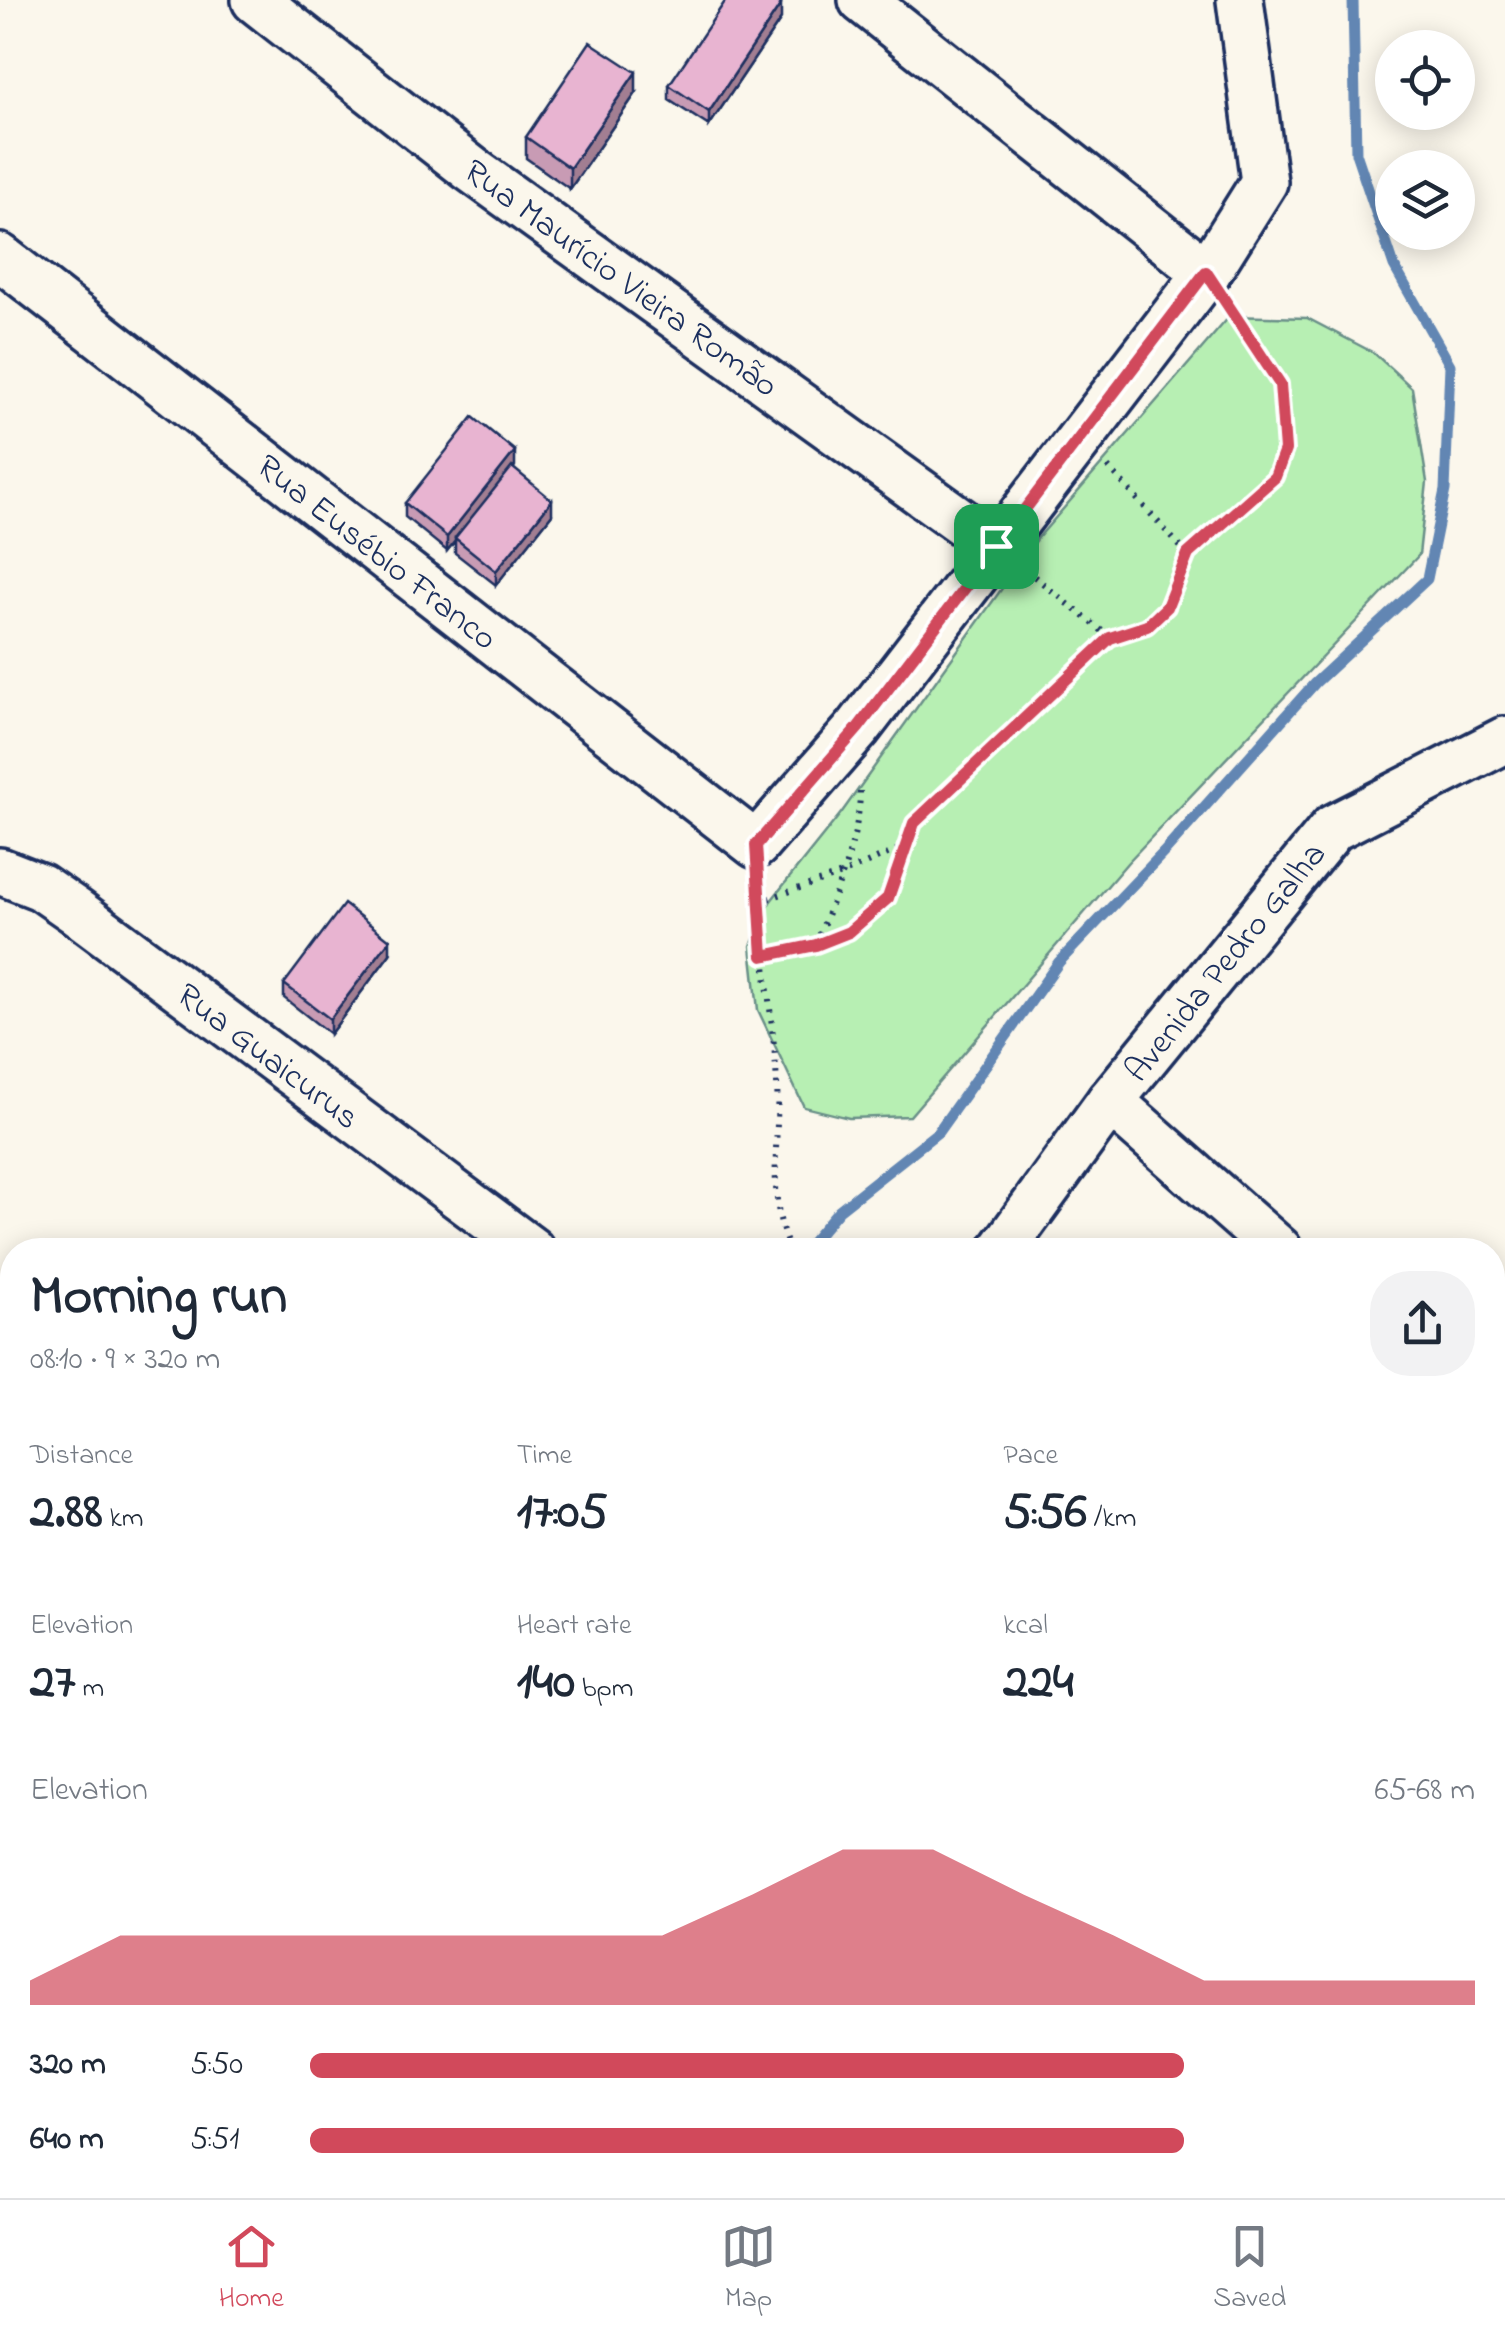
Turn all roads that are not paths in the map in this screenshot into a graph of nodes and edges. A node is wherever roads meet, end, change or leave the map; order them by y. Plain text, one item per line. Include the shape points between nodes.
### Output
1 (255, 0) edge
2 (862, 0) edge
3 (1240, 0) edge
4 (0, 258) edge
5 (1206, 272) junction
6 (996, 546) junction
7 (1505, 740) edge
8 (0, 872) edge
9 (1110, 1102) junction
10 (515, 1238) edge
11 (1011, 1238) edge
12 (1265, 1238) edge

1 - 6 street, Rua Maurício Vieira Romão via 471,169
2 - 5 street
3 - 5 street via 1264,182
4 - 6 street, Rua Eusébio Franco via 756,845 858,728
5 - 6 street
7 - 9 street, Avenida Pedro Galha via 1333,828
8 - 10 street, Rua Guaicurus via 41,887 77,912
9 - 11 street, Avenida Pedro Galha
9 - 12 street

